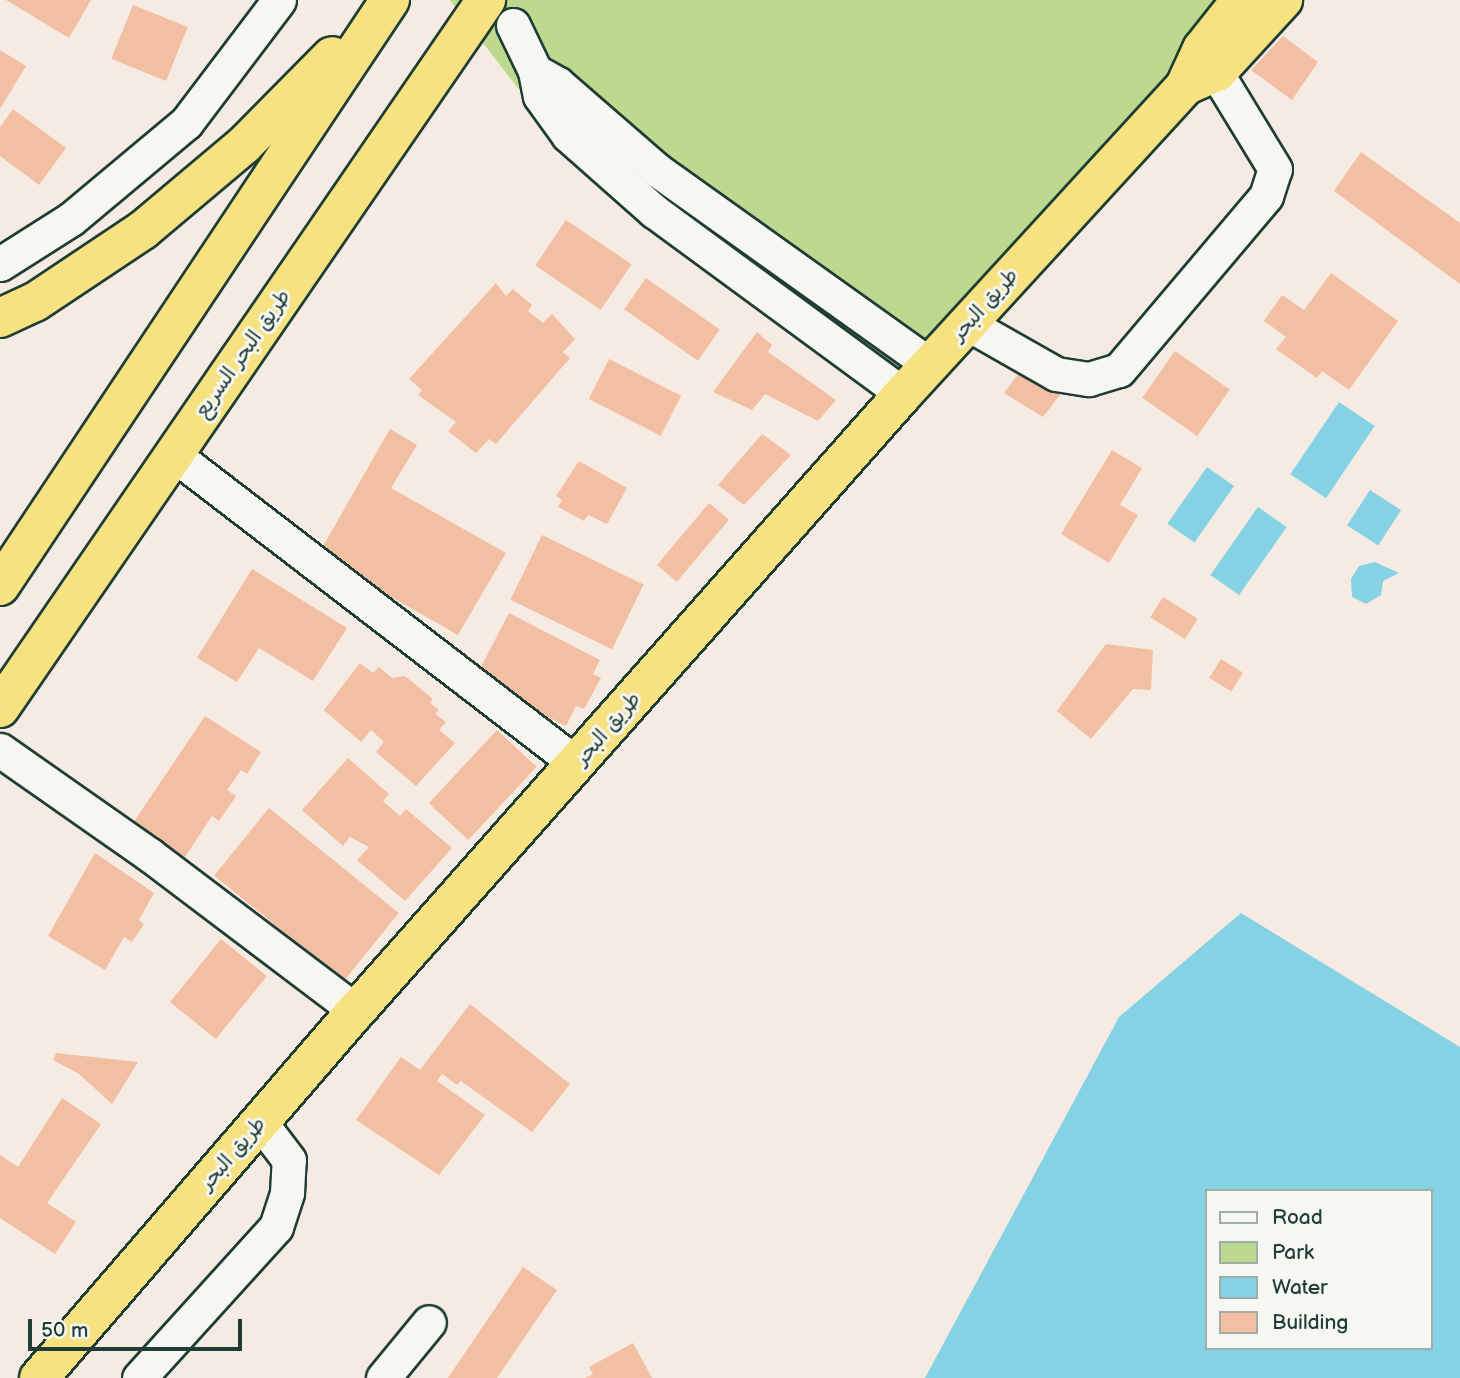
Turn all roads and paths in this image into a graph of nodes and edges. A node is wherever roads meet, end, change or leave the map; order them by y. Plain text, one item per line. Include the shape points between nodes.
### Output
1 (279, 0) edge
2 (389, 0) edge
3 (1241, 0) edge
4 (1283, 0) edge
5 (499, 12) edge
6 (1201, 69) junction
7 (535, 71) junction
8 (0, 264) edge
9 (0, 318) edge
10 (968, 324) junction
11 (930, 365) junction
12 (903, 394) junction
13 (173, 454) junction
14 (0, 586) edge
15 (0, 708) edge
16 (0, 750) edge
17 (578, 764) junction
18 (356, 1011) junction
19 (260, 1122) junction
20 (429, 1322) dead end
21 (39, 1378) edge
22 (139, 1378) edge
23 (383, 1378) edge

1 - 8 street via 186,123 80,212
2 - 9 highway via 244,145 144,229 34,302
2 - 14 highway
3 - 6 highway, طريق البحر
4 - 6 highway, طريق البحر
5 - 7 street
5 - 13 highway, طريق البحر السريع via 324,241
6 - 10 highway, طريق البحر
6 - 10 street via 1275,169 1266,196 1119,370 1089,379 1056,374
7 - 11 street via 558,84 657,170
7 - 12 street via 540,96 584,150 654,211
10 - 11 highway, طريق البحر
11 - 12 highway, طريق البحر
12 - 17 highway, طريق البحر
13 - 15 highway, طريق البحر السريع
13 - 17 street
16 - 18 street via 150,855
17 - 18 highway, طريق البحر
18 - 19 highway, طريق البحر
19 - 21 highway, طريق البحر
19 - 22 street via 289,1160 287,1193 276,1227
20 - 23 street

